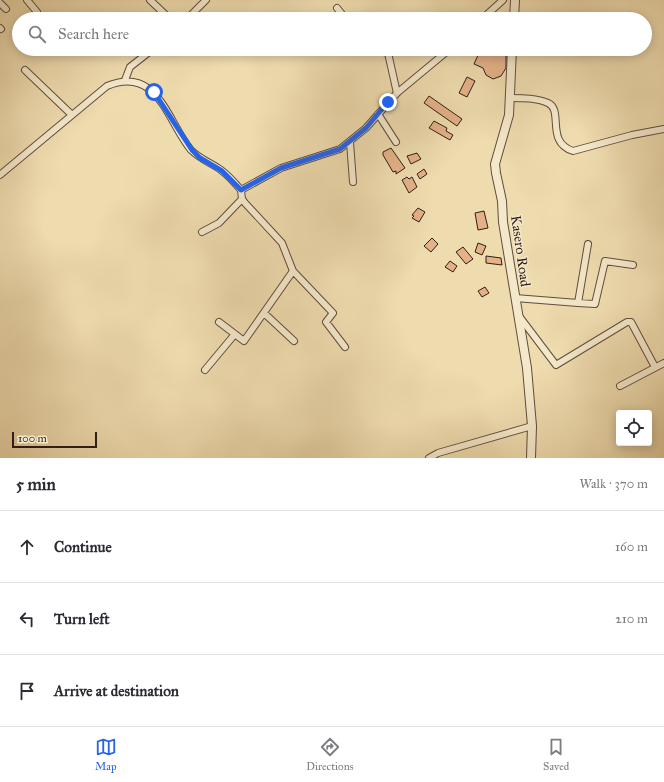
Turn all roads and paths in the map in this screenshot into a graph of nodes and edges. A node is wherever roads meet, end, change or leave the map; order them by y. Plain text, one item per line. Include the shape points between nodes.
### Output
1 (27, 0) edge
2 (150, 0) edge
3 (206, 0) edge
4 (503, 0) edge
5 (515, 0) edge
6 (0, 3) edge
7 (337, 8) dead end
8 (6, 9) dead end
9 (37, 12) dead end
10 (163, 12) edge
11 (193, 12) edge
12 (340, 12) edge
13 (490, 12) edge
14 (514, 12) edge
15 (144, 56) edge
16 (389, 56) edge
17 (442, 56) edge
18 (512, 56) edge
19 (25, 70) dead end
20 (125, 80) junction
21 (397, 93) junction
22 (511, 98) junction
23 (378, 114) junction
24 (72, 115) junction
25 (664, 129) edge
26 (350, 142) junction
27 (396, 142) dead end
28 (0, 175) edge
29 (353, 182) dead end
30 (241, 190) junction
31 (242, 198) junction
32 (202, 232) dead end
33 (588, 244) dead end
34 (633, 265) dead end
35 (293, 271) junction
36 (515, 298) junction
37 (578, 303) junction
38 (264, 312) junction
39 (518, 315) junction
40 (219, 322) dead end
41 (235, 334) junction
42 (294, 341) dead end
43 (345, 347) dead end
44 (664, 363) edge
45 (655, 367) junction
46 (205, 370) dead end
47 (620, 386) dead end
48 (532, 426) junction
49 (429, 458) edge
50 (530, 458) edge

1 - 9 street
2 - 10 street
3 - 11 street
4 - 13 street
5 - 14 street
6 - 8 street
7 - 12 street
15 - 20 street via 130,67
16 - 21 street
17 - 21 street
18 - 22 street, Kasero Road
19 - 24 street
20 - 24 street via 107,86
20 - 30 street via 148,87 154,92 192,150 222,171
21 - 23 street
22 - 25 street via 529,98 549,103 553,107 558,140 564,148 573,151
22 - 36 street, Kasero Road via 496,168
23 - 26 street
23 - 27 street
24 - 28 street
26 - 29 street
26 - 30 street via 340,149 276,170
30 - 31 street
31 - 32 street via 219,223
31 - 35 street via 282,243
33 - 37 street
34 - 37 street via 605,262 595,304
35 - 38 street
35 - 43 street via 333,313 326,322
36 - 37 street
36 - 39 street, Kasero Road
38 - 41 street via 244,341
38 - 42 street
39 - 45 street via 556,365 631,322
39 - 48 street, Kasero Road via 527,368
40 - 41 street
41 - 46 street
44 - 45 street
45 - 47 street
48 - 49 street via 438,453
48 - 50 street, Kasero Road

